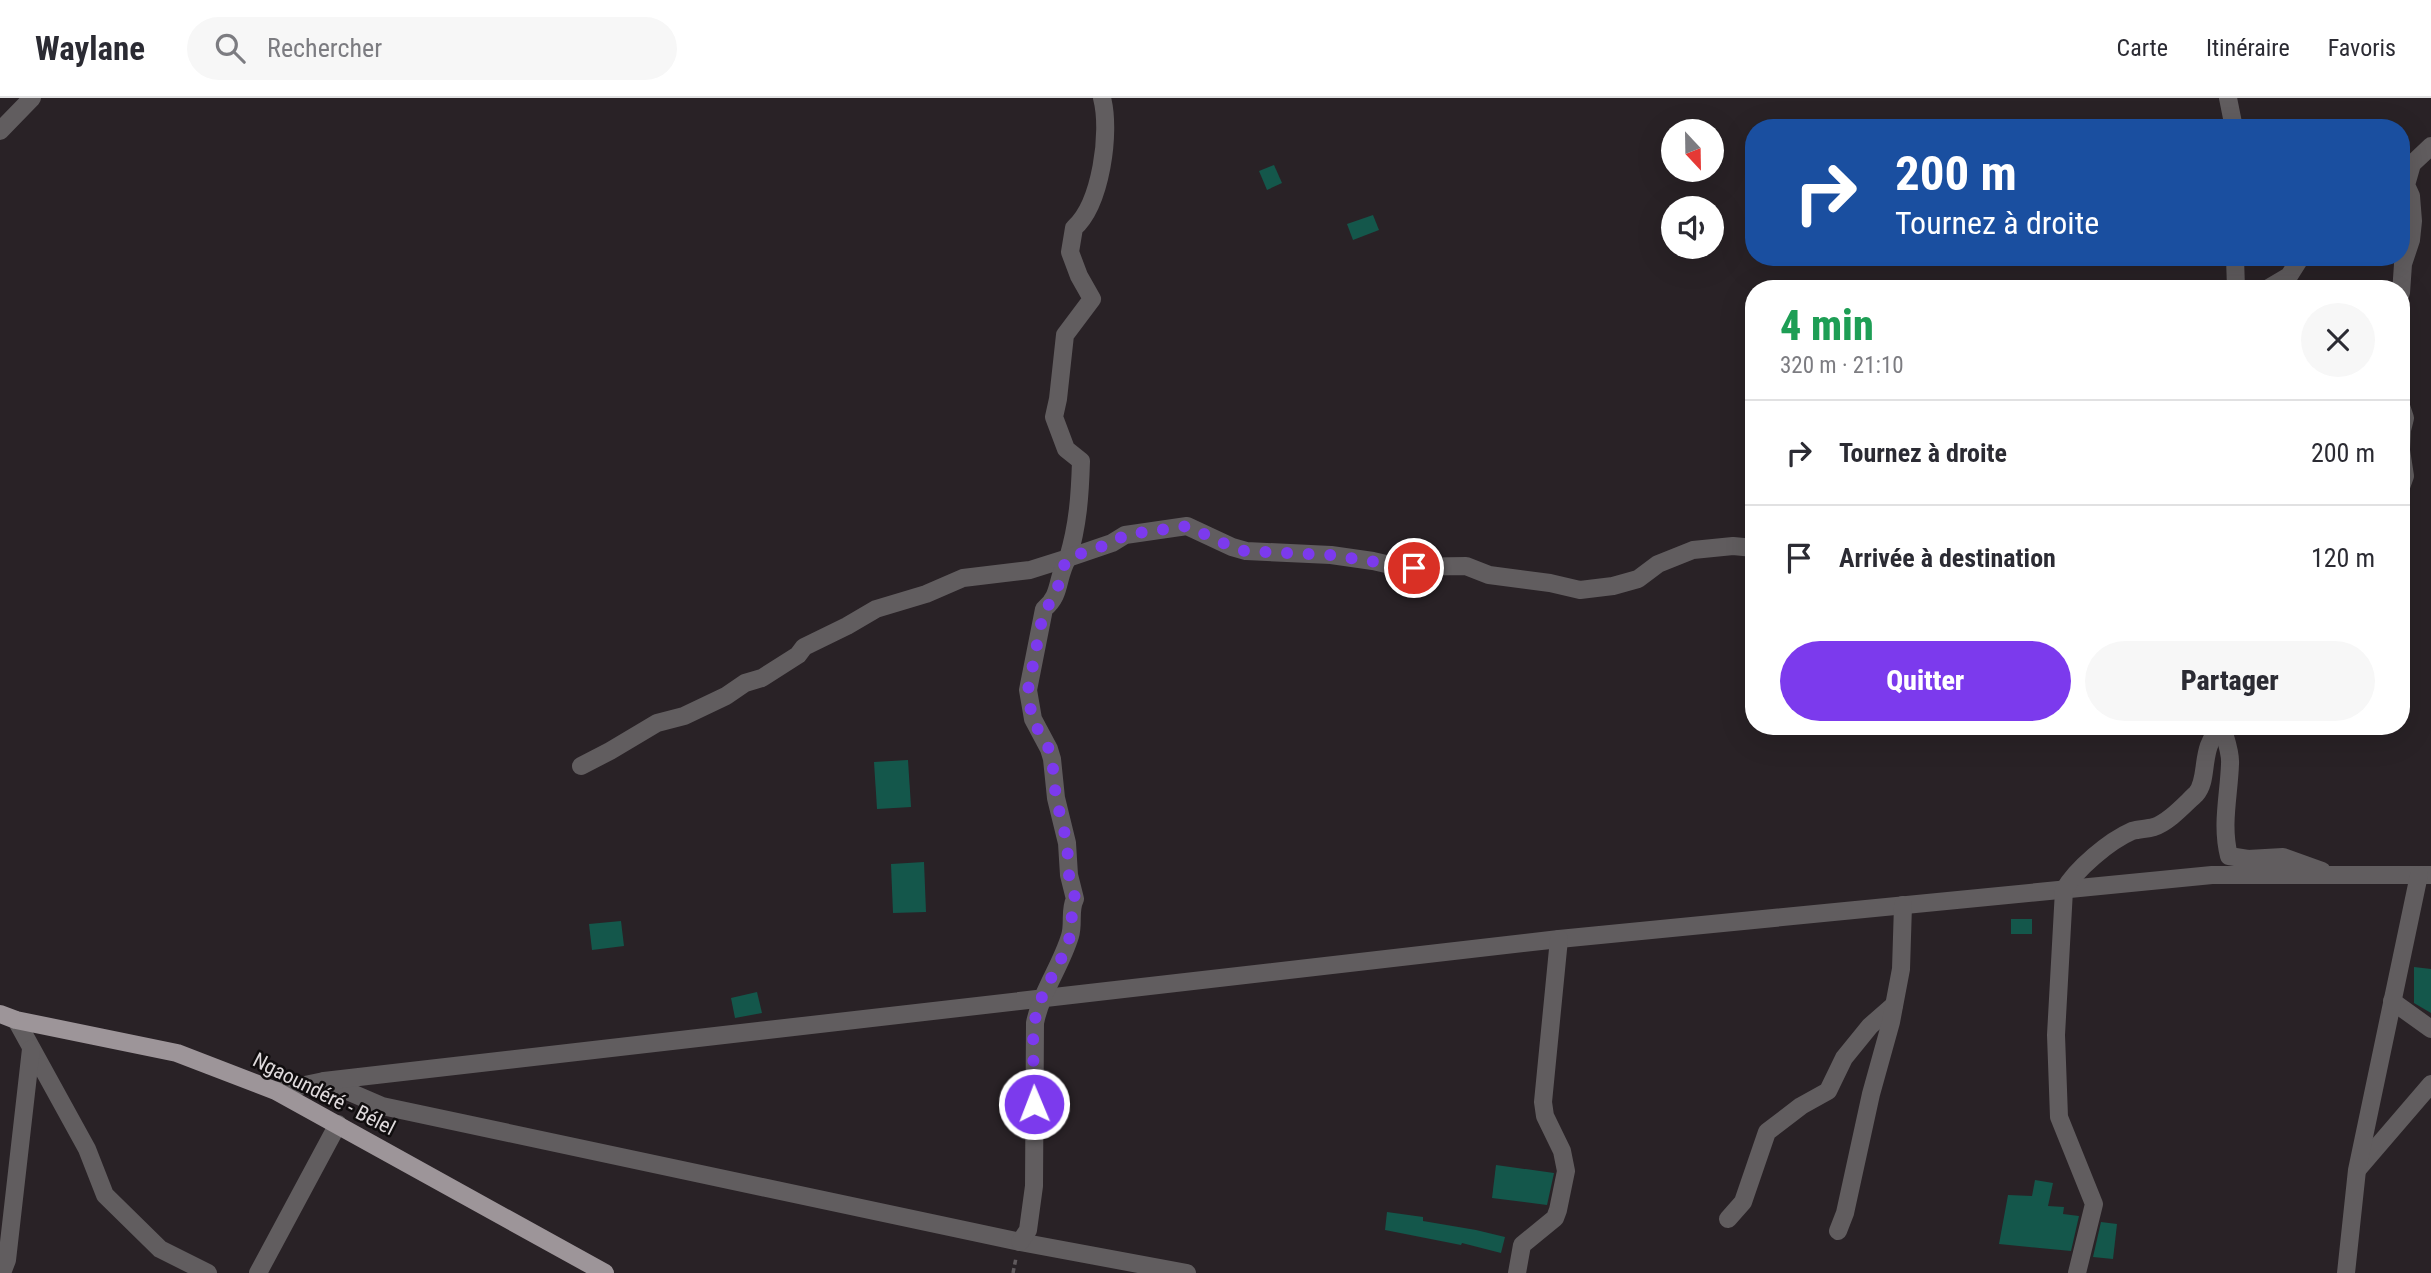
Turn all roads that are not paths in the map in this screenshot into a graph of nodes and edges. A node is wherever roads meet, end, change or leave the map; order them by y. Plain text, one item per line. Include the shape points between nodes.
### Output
1 (32, 98) edge
2 (1102, 98) edge
3 (2228, 98) edge
4 (2232, 119) edge
5 (0, 131) edge
6 (2431, 146) edge
7 (2410, 171) edge
8 (2410, 195) edge
9 (2410, 243) edge
10 (2295, 266) edge
11 (2282, 280) edge
12 (1745, 547) edge
13 (1068, 558) junction
14 (2214, 735) edge
15 (2224, 735) edge
16 (581, 766) dead end
17 (2335, 875) junction
18 (2425, 875) edge
19 (2064, 890) junction
20 (1903, 905) junction
21 (1559, 939) junction
22 (1042, 999) junction
23 (2392, 1001) junction
24 (1894, 1005) junction
25 (8, 1017) edge
26 (2431, 1029) edge
27 (31, 1049) junction
28 (324, 1081) junction
29 (2431, 1084) edge
30 (276, 1091) junction
31 (338, 1124) junction
32 (2357, 1170) junction
33 (1728, 1219) dead end
34 (1838, 1231) dead end
35 (1020, 1242) junction
36 (2, 1273) edge
37 (208, 1273) edge
38 (257, 1273) edge
39 (605, 1273) edge
40 (1187, 1273) edge
41 (1517, 1273) edge
42 (2077, 1273) edge
43 (2347, 1273) edge

1 - 5 street
2 - 13 street via 1105,132 1099,176 1085,218 1074,228 1070,253 1092,299 1065,335 1054,417 1066,449 1081,461 1081,498
3 - 4 street
6 - 7 street
8 - 9 street
10 - 11 street
12 - 13 street via 1693,550 1658,564 1638,579 1580,590 1489,575 1466,566 1399,567 1331,555 1245,551 1187,526 1125,535
13 - 16 street via 1030,570 963,578 876,609 804,646 798,655 762,678 684,716 657,723
13 - 22 street via 1054,601 1044,609 1028,690 1032,719 1052,759 1075,898 1070,936
14 - 19 street via 2198,792 2161,823 2133,831 2112,844 2072,877
15 - 17 street via 2231,761 2225,839 2229,856 2283,857
17 - 18 street
17 - 19 street via 2211,875
18 - 23 street
19 - 20 street
19 - 42 street via 2056,1035 2059,1117 2094,1204
20 - 21 street
20 - 24 street via 1901,969
21 - 22 street
21 - 41 street via 1543,1102 1566,1171 1555,1218 1522,1245
22 - 28 street
22 - 35 street via 1034,1038 1034,1186 1028,1230
23 - 26 street
23 - 32 street
24 - 33 street via 1844,1058 1828,1091 1767,1132 1743,1202
24 - 34 street
25 - 27 street
25 - 30 main road, Ngaoundéré - Bélel via 177,1053
27 - 36 street
27 - 37 street via 87,1149 105,1195 160,1249
28 - 30 street
28 - 35 street via 382,1106
29 - 32 street
30 - 31 main road, Ngaoundéré - Bélel
31 - 38 street
31 - 39 main road, Ngaoundéré - Bélel
32 - 43 street
35 - 40 street

